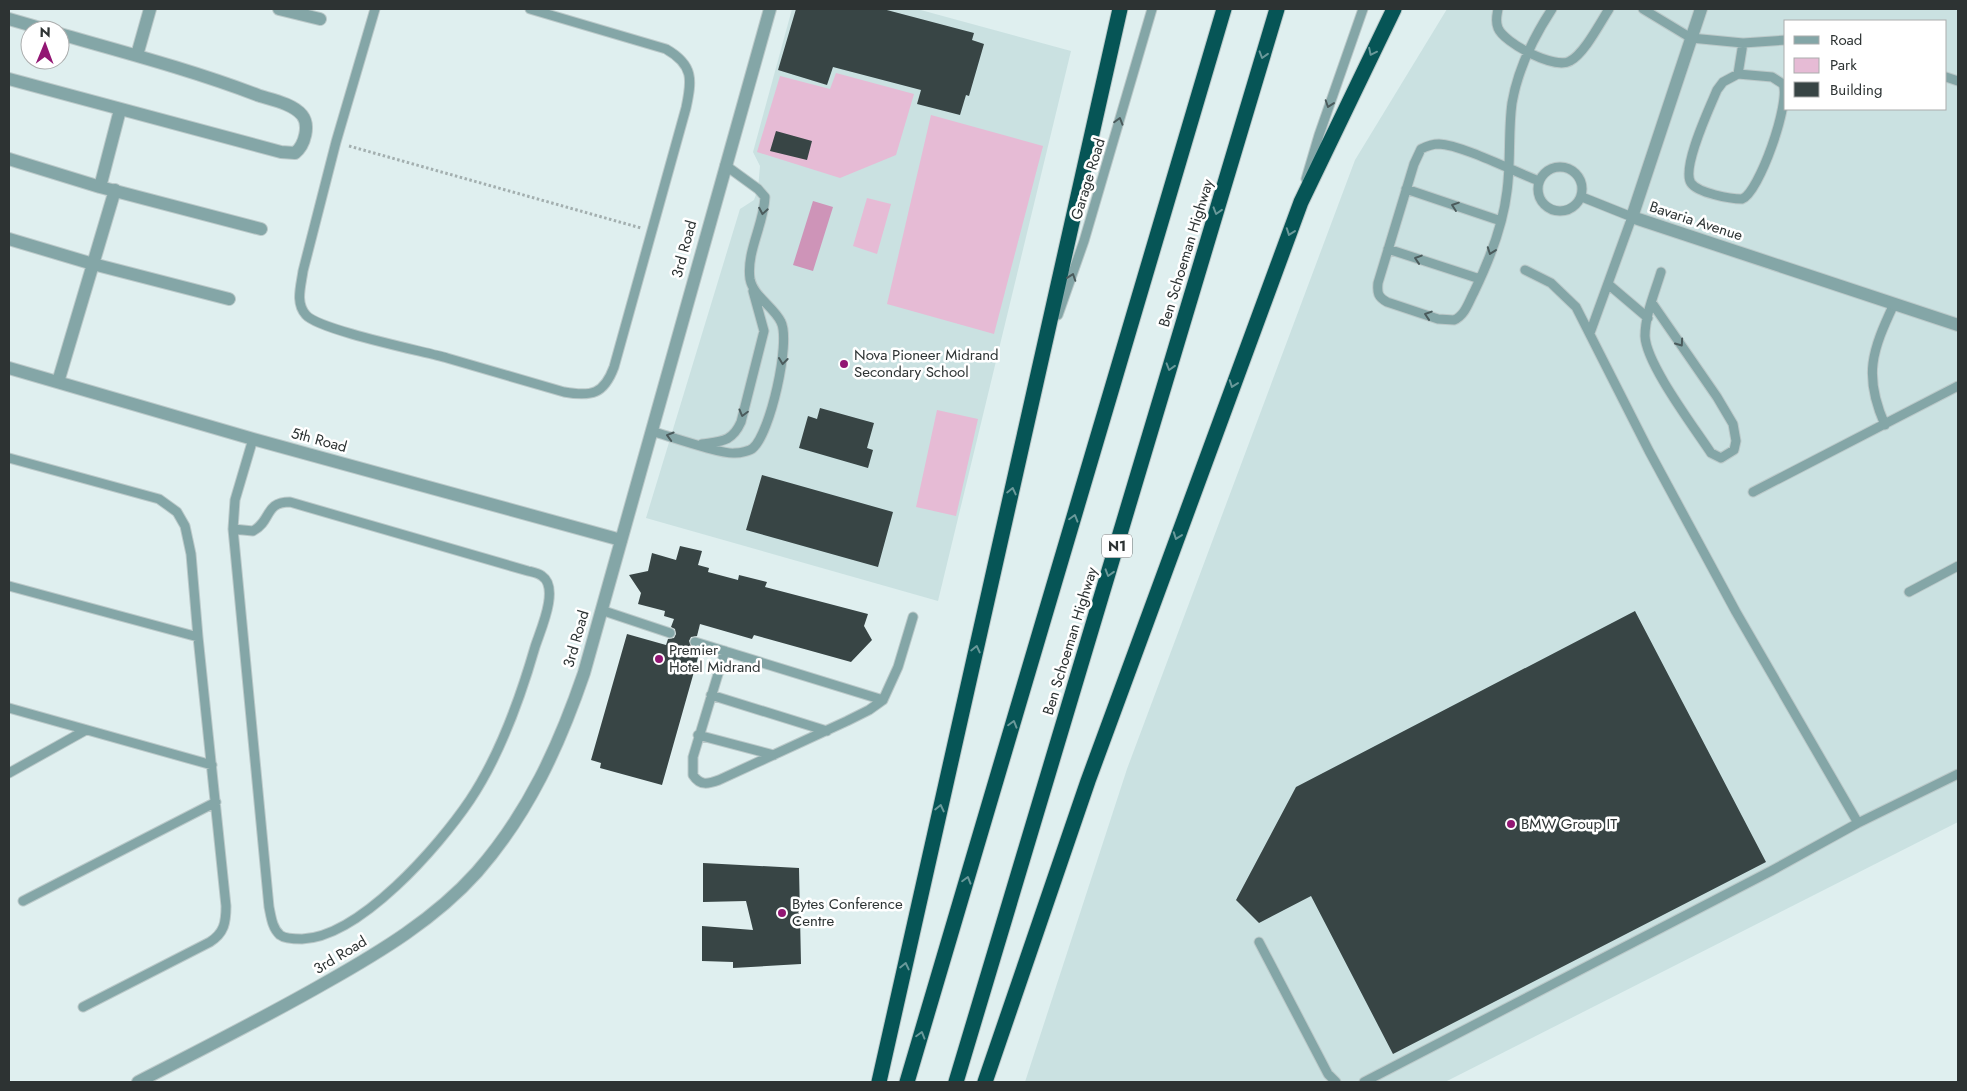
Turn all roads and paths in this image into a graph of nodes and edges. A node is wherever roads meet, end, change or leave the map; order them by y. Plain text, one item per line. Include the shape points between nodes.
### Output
1 (150, 9) edge
2 (279, 9) edge
3 (375, 9) edge
4 (530, 9) edge
5 (770, 9) edge
6 (1120, 9) edge
7 (1152, 9) edge
8 (1224, 9) edge
9 (1277, 9) edge
10 (1362, 9) edge
11 (1394, 9) edge
12 (1498, 9) edge
13 (1552, 9) edge
14 (1609, 9) edge
15 (1643, 9) edge
16 (1701, 9) edge
17 (320, 19) dead end
18 (70, 37) edge
19 (1691, 38) junction
20 (1784, 40) edge
21 (1743, 44) junction
22 (1527, 51) junction
23 (136, 55) junction
24 (1738, 74) junction
25 (9, 79) edge
26 (1784, 89) edge
27 (1784, 101) edge
28 (120, 110) junction
29 (336, 142) junction
30 (9, 159) edge
31 (725, 164) junction
32 (1508, 170) junction
33 (1539, 181) junction
34 (100, 186) junction
35 (1406, 189) junction
36 (115, 190) junction
37 (1582, 197) junction
38 (1301, 202) junction
39 (1632, 216) junction
40 (1501, 221) junction
41 (261, 229) dead end
42 (651, 231) junction
43 (9, 240) edge
44 (1388, 249) junction
45 (93, 264) junction
46 (1525, 270) dead end
47 (1661, 272) dead end
48 (1480, 279) junction
49 (750, 281) junction
50 (1608, 284) junction
51 (229, 299) dead end
52 (1652, 303) junction
53 (1894, 304) junction
54 (1648, 318) junction
55 (1958, 325) edge
56 (1590, 333) junction
57 (1043, 355) junction
58 (9, 368) edge
59 (58, 382) junction
60 (1958, 386) edge
61 (1885, 425) junction
62 (651, 431) junction
63 (253, 439) junction
64 (699, 445) junction
65 (9, 458) edge
66 (1753, 492) dead end
67 (233, 529) junction
68 (621, 540) junction
69 (1958, 566) edge
70 (9, 586) edge
71 (1909, 592) dead end
72 (602, 610) junction
73 (913, 617) dead end
74 (670, 633) dead end
75 (198, 637) junction
76 (695, 642) dead end
77 (725, 651) junction
78 (711, 695) junction
79 (883, 700) junction
80 (9, 708) edge
81 (86, 730) junction
82 (827, 731) junction
83 (698, 735) junction
84 (774, 755) junction
85 (212, 765) junction
86 (9, 774) edge
87 (1958, 774) edge
88 (216, 802) junction
89 (1858, 823) junction
90 (23, 901) dead end
91 (1259, 942) dead end
92 (83, 1007) dead end
93 (138, 1082) edge
94 (879, 1082) edge
95 (907, 1082) edge
96 (956, 1082) edge
97 (985, 1082) edge
98 (1336, 1082) edge
99 (1364, 1082) edge

1 - 23 street
2 - 17 street
3 - 29 lane
4 - 42 lane via 649,43 679,57 686,66 690,85 688,98
5 - 31 street, 3rd Road
6 - 57 highway
57 -> 7 lane, Garage Road via 1084,241
95 -> 8 highway, Ben Schoeman Highway
9 -> 96 highway, Ben Schoeman Highway / N1
10 -> 38 lane via 1319,135
11 -> 38 highway
12 - 22 lane via 1498,29 1503,36
13 - 22 lane
14 - 22 lane via 1576,57 1569,62 1555,64
15 - 19 lane
16 - 19 street, Bavaria Avenue
18 - 23 street
19 - 21 lane
19 - 39 street, Bavaria Avenue
20 - 21 lane
21 - 24 lane
22 - 32 lane via 1512,104
23 - 28 street via 293,108 305,122 304,141 295,153 281,152
24 - 26 lane via 1772,77 1783,84
24 - 27 lane via 1723,82 1717,90 1691,158 1689,178 1698,189 1742,200 1750,194 1782,115
25 - 28 street
28 - 34 street
29 - 42 path
29 - 42 lane via 299,293 306,316 327,327 564,392 593,393 604,388 614,367
30 - 34 street
31 -> 49 lane via 765,197 750,266
31 - 62 street, 3rd Road
32 - 33 lane
32 - 35 lane via 1450,146 1428,146 1417,154
32 - 40 lane
33 - 37 lane via 1543,203 1556,211 1572,208
33 - 37 lane via 1549,169 1564,166 1578,174 1582,181
34 - 36 street
40 -> 35 lane
35 - 44 lane
36 - 41 street
36 - 45 street
37 - 39 lane
38 -> 97 highway via 1088,781
39 - 50 lane
39 - 53 street, Bavaria Avenue
40 -> 48 lane
43 - 45 street
48 -> 44 lane
48 -> 44 lane via 1459,318 1438,318 1417,312 1387,302 1377,292
45 - 51 street
45 - 59 street
46 - 56 lane via 1551,283 1565,296 1576,307
47 - 52 lane
49 -> 64 lane via 764,331 741,422 735,434 726,440
49 -> 64 lane via 781,322 785,337 782,371 763,435 753,449 734,454
50 - 54 lane
50 - 56 lane
52 - 54 lane
52 -> 54 lane via 1718,397 1733,424 1736,441 1734,450 1726,456 1721,458 1711,453 1658,371 1647,348
53 - 55 street, Bavaria Avenue
53 - 61 lane via 1878,337 1872,367 1875,402
56 - 89 lane via 1649,451 1732,603
94 -> 57 highway
58 - 59 street, 5th Road
59 - 63 street, 5th Road
60 - 61 lane
61 - 66 lane
64 -> 62 lane
62 - 68 street, 3rd Road
63 - 67 lane via 235,500
63 - 68 street, 5th Road
65 - 75 lane via 159,499 178,512 192,554
67 - 67 lane via 268,907 280,935 312,938 327,934 364,912 399,883 470,800 497,750 528,672 550,598 549,584 542,576 528,571 290,502 274,506 262,525 253,531
68 - 72 street, 3rd Road
69 - 71 lane
70 - 75 lane
72 - 74 lane
72 - 93 street, 3rd Road via 565,729 541,780 506,836 472,877 435,912 364,961
73 - 79 lane via 898,667
75 - 85 lane
76 - 77 lane
77 - 78 lane
77 - 79 lane
78 - 82 lane
78 - 83 lane
79 - 82 lane
80 - 81 lane
81 - 85 lane
81 - 86 lane
82 - 84 lane
83 - 84 lane
83 - 84 lane via 693,775 701,783 719,780
85 - 88 lane
87 - 89 lane
88 - 90 lane
88 - 92 lane via 226,906 222,933
89 - 99 lane via 1763,876
91 - 98 lane via 1328,1074

